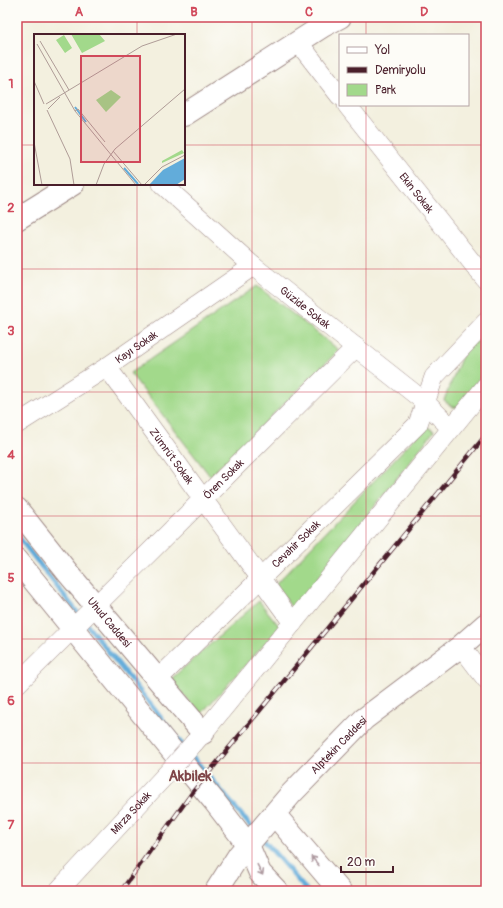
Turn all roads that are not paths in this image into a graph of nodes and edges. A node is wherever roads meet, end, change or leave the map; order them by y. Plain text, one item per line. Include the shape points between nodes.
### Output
1 (326, 20) edge
2 (298, 42) junction
3 (339, 95) edge
4 (348, 106) edge
5 (185, 114) edge
6 (71, 185) edge
7 (163, 185) edge
8 (17, 219) edge
9 (253, 266) junction
10 (486, 280) edge
11 (486, 322) edge
12 (356, 347) junction
13 (107, 367) junction
14 (486, 386) edge
15 (425, 402) junction
16 (17, 424) edge
17 (452, 428) junction
18 (203, 499) junction
19 (17, 509) edge
20 (17, 560) edge
21 (260, 579) junction
22 (93, 608) junction
23 (292, 623) junction
24 (486, 624) edge
25 (74, 627) junction
26 (461, 646) junction
27 (158, 679) junction
28 (486, 679) edge
29 (17, 684) edge
30 (198, 738) junction
31 (174, 760) junction
32 (270, 820) junction
33 (249, 844) junction
34 (58, 891) edge
35 (216, 891) edge
36 (277, 891) edge
37 (340, 891) edge

1 - 2 street
2 - 3 street
2 - 5 street
4 - 10 street, Ekin Sokak
6 - 8 street
7 - 9 street, Güzide Sokak
9 - 12 street, Güzide Sokak
9 - 13 street, Kayı Sokak
11 - 15 street, Cevahir Sokak via 434,377
12 - 15 street, Güzide Sokak
12 - 18 street, Ören Sokak
13 - 16 street, Kayı Sokak
13 - 18 street, Zümrüt Sokak
14 - 17 street, Mirza Sokak
15 - 17 street, Güzide Sokak
15 - 21 street, Cevahir Sokak via 418,424
17 - 23 street, Mirza Sokak
18 - 21 street, Zümrüt Sokak
18 - 22 street, Ören Sokak
19 - 22 street, Uhud Caddesi
20 - 25 street
21 - 23 street, Zümrüt Sokak
21 - 27 street, Cevahir Sokak
22 - 25 street, Ören Sokak
22 - 27 street, Uhud Caddesi
23 - 30 street, Mirza Sokak
24 - 26 street, Alptekin Caddesi
25 - 29 street, Ören Sokak
25 - 31 street
26 - 28 street
26 - 32 street, Alptekin Caddesi via 364,719
27 - 30 street, Uhud Caddesi
30 - 31 street, Mirza Sokak, bridge
31 - 33 street via 214,801
31 - 34 street, Mirza Sokak
32 - 33 street, Alptekin Caddesi
37 -> 32 street
33 - 35 street, Alptekin Caddesi
33 -> 36 street via 260,873

